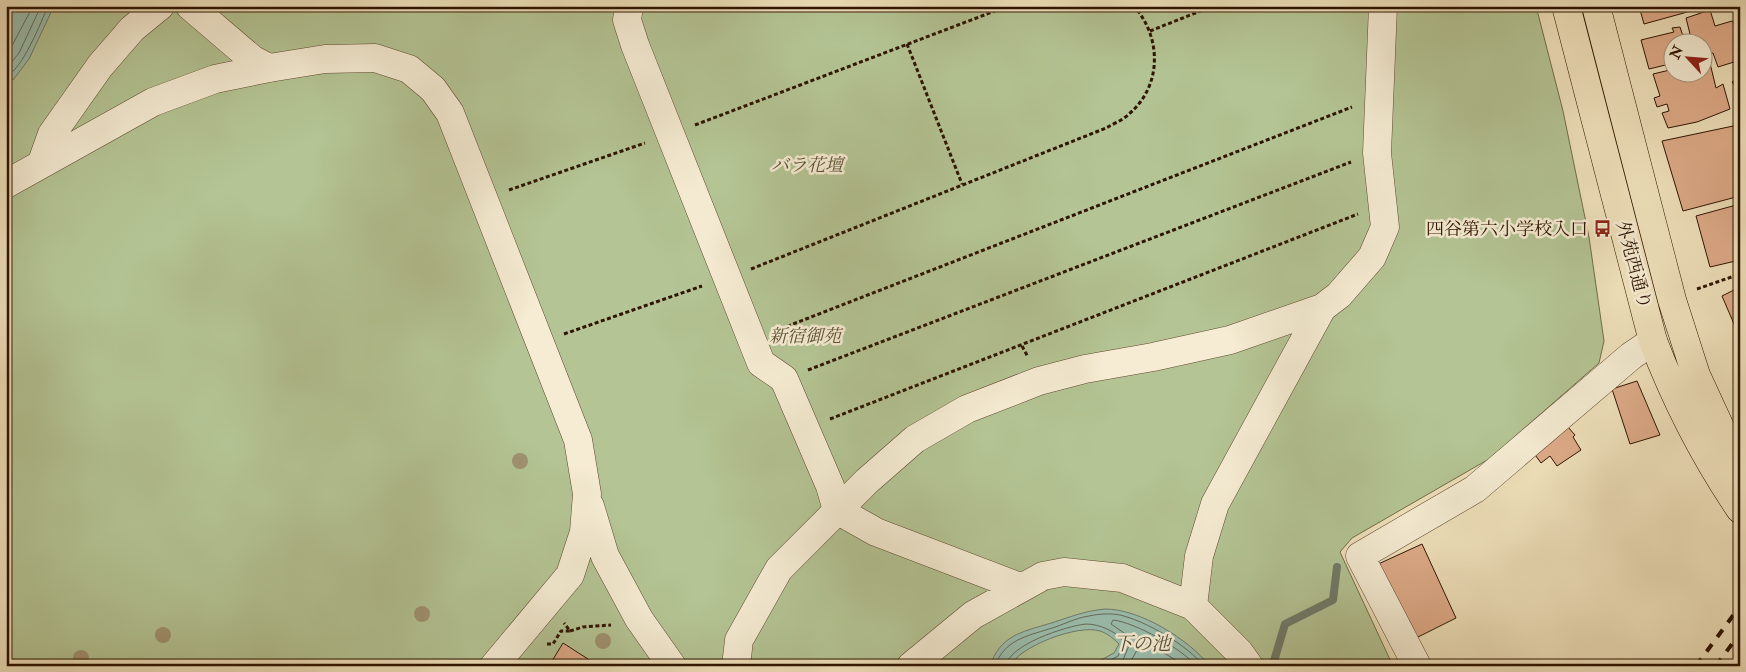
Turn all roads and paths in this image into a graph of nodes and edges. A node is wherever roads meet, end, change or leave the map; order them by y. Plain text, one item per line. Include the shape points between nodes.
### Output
1 (160, 6) edge
2 (190, 6) edge
3 (629, 6) edge
4 (1008, 6) edge
5 (1134, 6) edge
6 (1213, 6) edge
7 (1383, 6) edge
8 (1566, 6) edge
9 (1596, 6) edge
10 (1150, 31) junction
11 (907, 44) junction
12 (269, 68) junction
13 (1378, 97) junction
14 (671, 135) junction
15 (1377, 153) junction
16 (42, 162) junction
17 (6, 183) edge
18 (962, 184) junction
19 (484, 198) junction
20 (1382, 205) junction
21 (1740, 274) edge
22 (727, 278) junction
23 (1697, 288) dead end
24 (1322, 308) junction
25 (752, 340) junction
26 (1653, 341) junction
27 (540, 343) junction
28 (784, 380) junction
29 (804, 429) junction
30 (1740, 462) edge
31 (587, 494) junction
32 (1740, 509) edge
33 (837, 510) junction
34 (1020, 587) junction
35 (1193, 606) junction
36 (639, 619) junction
37 (570, 631) dead end
38 (1244, 659) edge
39 (494, 666) edge
40 (672, 666) edge
41 (736, 666) edge
42 (910, 666) edge
43 (1417, 666) edge

1 - 16 street via 132,29 100,66 52,134
2 - 12 street via 252,59
3 - 14 street via 627,20
4 - 11 path
5 - 10 path
6 - 10 path
7 - 13 street
8 - 26 main road, 外苑西通り
9 - 30 main road, 外苑西通り via 1672,300 1696,375
10 - 18 path via 1155,58 1150,85 1142,101 1128,115 1106,128
11 - 14 path
11 - 18 path
12 - 16 street via 215,79 153,102
12 - 19 street via 325,59 375,58 409,69 433,89 450,113
13 - 15 street
13 - 25 path
14 - 19 path
14 - 22 street
15 - 20 street
15 - 28 path
16 - 17 street
18 - 22 path
19 - 27 street
20 - 24 street via 1385,227 1372,258 1339,295
20 - 29 path
21 - 23 path
22 - 25 street
22 - 27 path
24 - 33 street via 1230,340 1039,381 967,409 915,439
24 - 35 street via 1215,504 1199,556
25 - 28 street via 761,363
26 - 32 main road, 外苑西通り via 1690,425 1714,471
26 - 43 street via 1475,488 1360,556
27 - 31 street via 578,440
28 - 29 street
29 - 33 street via 830,486
31 - 36 street via 605,556
31 - 39 street via 584,532 570,575
33 - 34 street via 876,532
33 - 41 street via 779,569 740,640
34 - 35 street via 1043,576 1064,572 1122,578
34 - 42 street via 973,615
35 - 38 street
36 - 37 path
36 - 40 street

